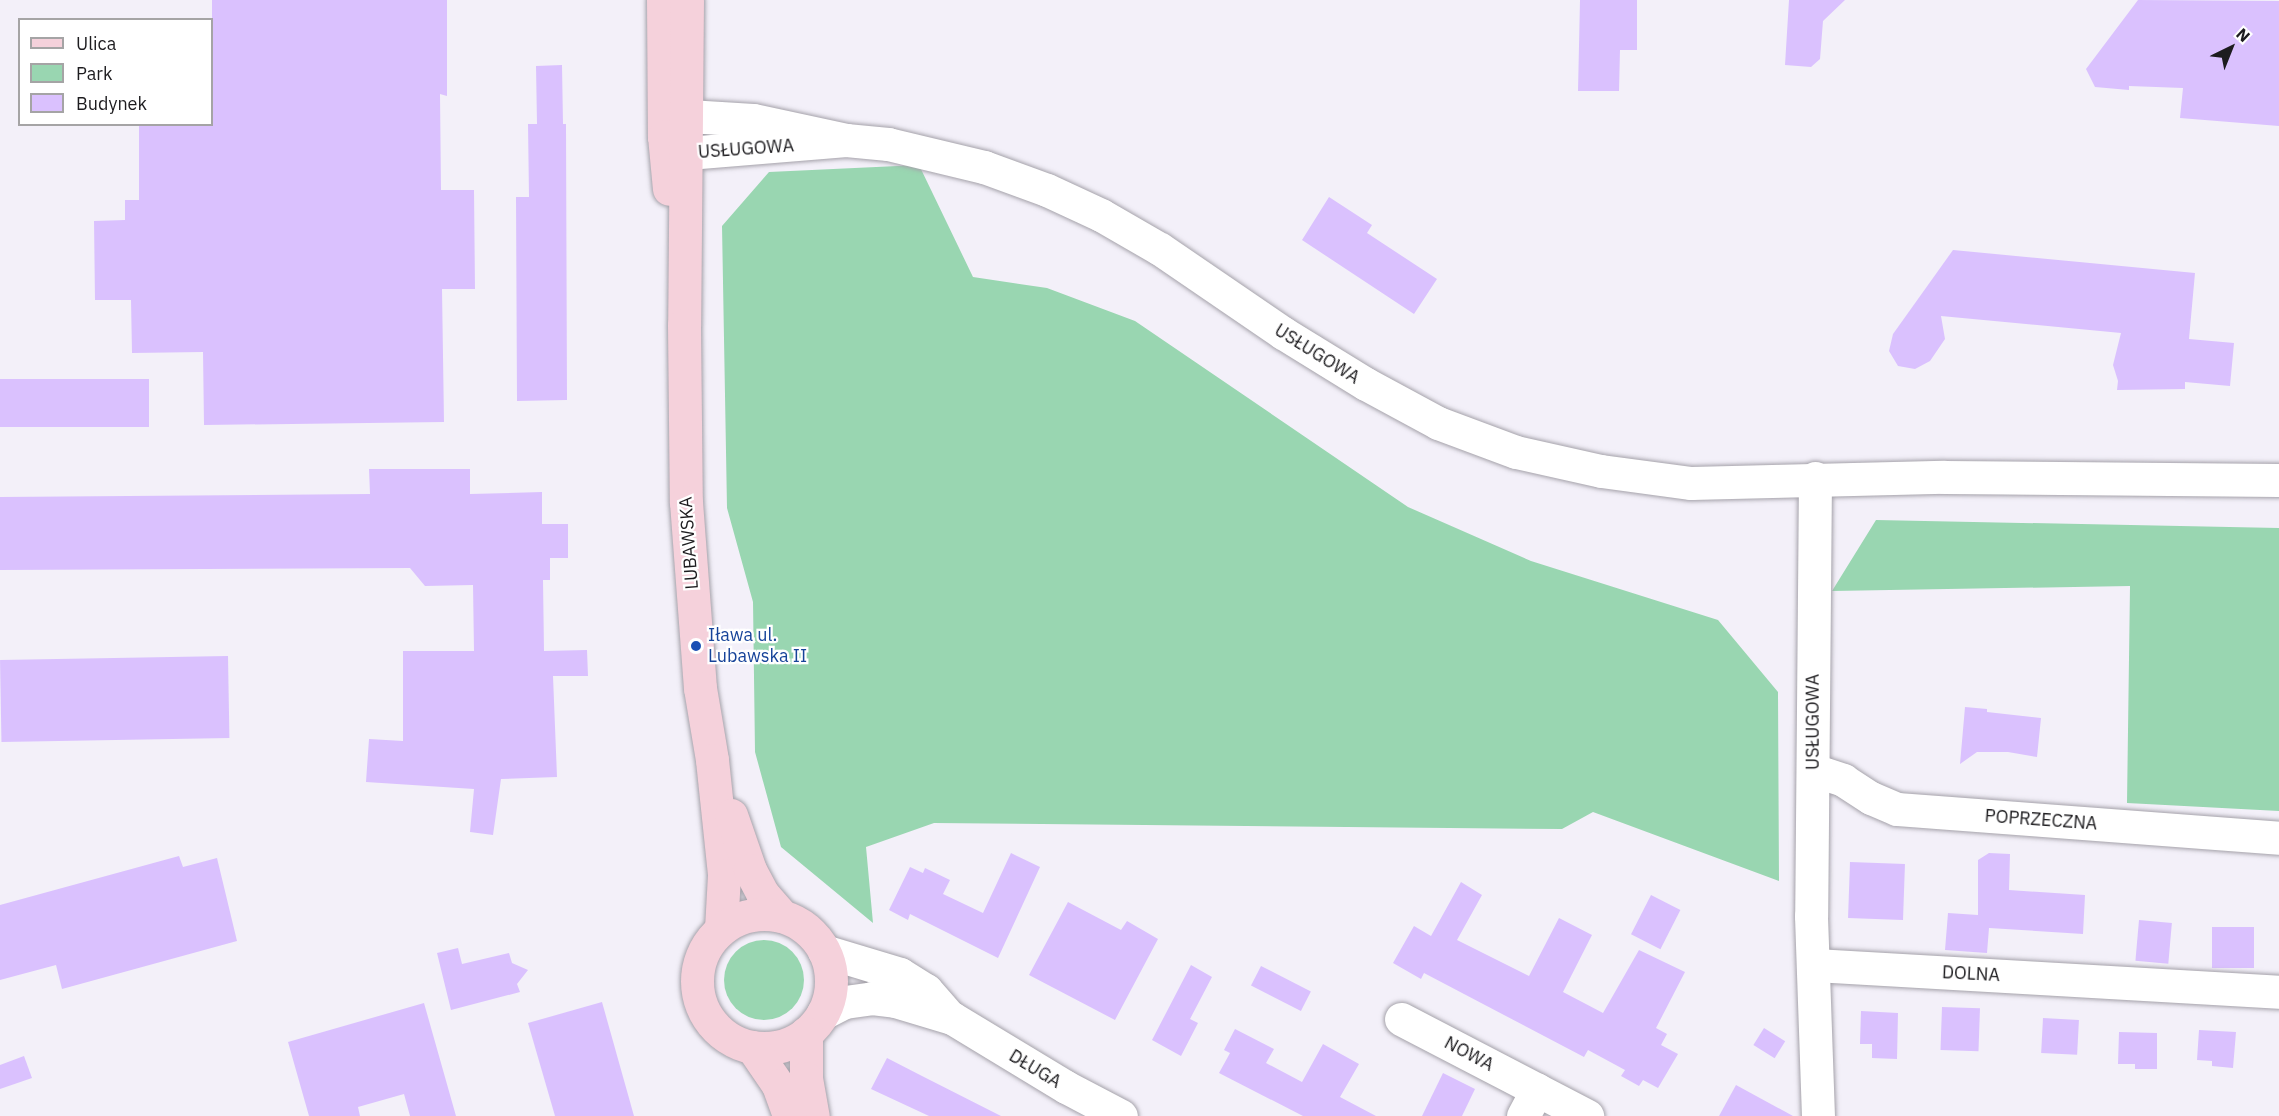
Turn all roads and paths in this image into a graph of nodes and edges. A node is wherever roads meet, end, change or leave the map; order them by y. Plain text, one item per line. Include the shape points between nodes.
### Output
1 (663, 0) edge
2 (687, 0) edge
3 (680, 135) junction
4 (1815, 478) junction
5 (2279, 480) edge
6 (712, 760) junction
7 (1813, 770) junction
8 (2279, 838) edge
9 (782, 916) junction
10 (721, 928) junction
11 (824, 951) junction
12 (1814, 965) junction
13 (2279, 992) edge
14 (952, 1018) junction
15 (1401, 1019) dead end
16 (815, 1023) junction
17 (752, 1047) junction
18 (1530, 1103) edge
19 (789, 1116) edge
20 (813, 1116) edge
21 (1121, 1116) edge
22 (1587, 1116) edge
23 (1818, 1116) edge

1 - 3 main road, LUBAWSKA
2 - 3 main road, LUBAWSKA
3 - 4 street, USŁUGOWA via 753,120 846,140 888,144 984,167 1047,190 1160,249 1366,384 1438,423 1516,452 1601,471 1691,483
3 - 6 main road, LUBAWSKA via 686,502 700,688
4 - 5 street, USŁUGOWA
4 - 7 street, USŁUGOWA
6 - 9 main road, LUBAWSKA via 750,870 762,893
6 - 10 main road, LUBAWSKA via 724,875
7 - 8 street, POPRZECZNA via 1843,780 1897,809
7 - 12 street, USŁUGOWA
9 - 10 main road via 750,915
9 - 11 main road via 814,935
10 - 17 main road via 699,961 698,998 718,1030
11 - 14 street, DŁUGA via 900,974 926,990
11 - 16 main road via 831,982
12 - 13 street, DOLNA
12 - 23 street
14 - 16 street, DŁUGA via 872,998 845,1002
14 - 21 street, DŁUGA
15 - 18 street, NOWA
16 - 17 main road via 781,1046
16 - 20 main road via 806,1078
17 - 19 main road via 778,1085
18 - 22 street, NOWA

